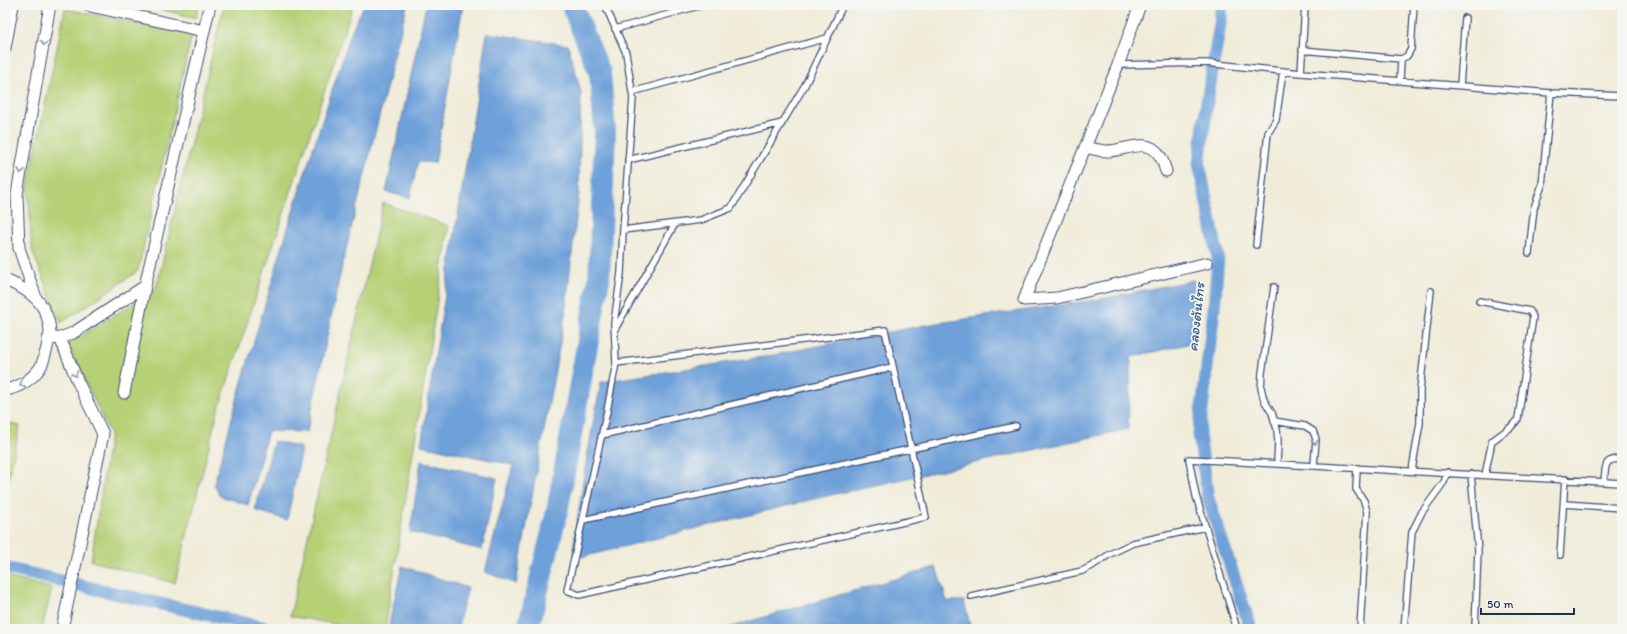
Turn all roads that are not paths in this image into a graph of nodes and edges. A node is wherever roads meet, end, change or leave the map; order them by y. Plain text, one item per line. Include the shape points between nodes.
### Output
1 (13, 5) edge
2 (50, 5) edge
3 (210, 5) edge
4 (605, 5) edge
5 (702, 5) edge
6 (843, 5) edge
7 (1140, 5) edge
8 (1305, 5) edge
9 (1414, 5) edge
10 (90, 6) dead end
11 (1465, 18) dead end
12 (615, 29) junction
13 (204, 32) junction
14 (827, 38) junction
15 (5, 48) edge
16 (1302, 50) junction
17 (1401, 59) junction
18 (1118, 65) junction
19 (1283, 71) junction
20 (1301, 73) junction
21 (1400, 81) junction
22 (1460, 85) junction
23 (632, 92) junction
24 (1551, 92) junction
25 (1622, 96) edge
26 (782, 123) junction
27 (1086, 147) junction
28 (628, 160) junction
29 (1166, 171) dead end
30 (675, 224) junction
31 (623, 230) junction
32 (1256, 245) dead end
33 (1529, 253) dead end
34 (1207, 263) dead end
35 (5, 280) edge
36 (145, 286) junction
37 (1274, 287) dead end
38 (1431, 291) dead end
39 (36, 298) junction
40 (1479, 301) dead end
41 (614, 330) junction
42 (60, 338) junction
43 (48, 339) junction
44 (616, 363) junction
45 (893, 367) junction
46 (5, 390) edge
47 (124, 393) dead end
48 (1274, 421) junction
49 (1016, 426) dead end
50 (602, 435) junction
51 (911, 448) junction
52 (1622, 459) edge
53 (1277, 463) junction
54 (1314, 465) junction
55 (1357, 468) junction
56 (1412, 470) junction
57 (1448, 472) junction
58 (1471, 474) junction
59 (1485, 475) junction
60 (1565, 479) junction
61 (1604, 482) junction
62 (1622, 483) edge
63 (1564, 504) junction
64 (1622, 508) edge
65 (583, 520) junction
66 (1205, 526) junction
67 (1560, 555) dead end
68 (971, 596) dead end
69 (62, 629) edge
70 (1237, 629) edge
71 (1360, 629) edge
72 (1404, 629) edge
73 (1475, 629) edge

1 - 15 street
2 -> 39 street via 17,194 18,248
3 - 13 street
4 - 12 lane
5 - 12 lane
6 - 14 lane
7 - 18 street
8 - 16 lane
9 - 17 lane via 1411,49 1407,56
10 - 13 street
11 - 22 lane
12 - 23 lane via 626,53
13 - 36 street
14 - 23 lane
14 - 26 lane via 805,85
16 - 17 lane
16 - 20 lane
17 - 21 lane
18 - 19 lane via 1209,63
18 - 27 street
19 - 20 lane
19 - 32 lane via 1276,120 1268,133
20 - 21 lane
21 - 22 lane
22 - 24 lane
23 - 28 lane
24 - 25 lane
24 - 33 lane via 1542,185 1534,208
26 - 28 lane
26 - 30 lane via 731,208 701,220
27 - 29 street via 1108,151 1141,145 1151,147 1160,156
27 - 34 street via 1024,300 1057,298
28 - 31 lane
30 - 31 lane
30 - 41 lane
31 - 41 lane
35 - 39 street via 22,287
36 - 42 street via 73,333
36 - 47 street
37 - 48 lane via 1261,388
38 - 56 lane via 1420,390 1420,423
39 - 43 street via 46,313 50,331
40 - 59 lane via 1530,311 1533,317 1518,419 1492,441
41 - 44 lane
42 - 43 street
42 -> 69 street via 103,434
43 -> 46 street via 41,366 28,381
44 - 45 lane via 885,330
44 - 50 lane
45 - 50 lane
45 - 51 lane
48 - 53 lane via 1278,442
48 -> 54 lane via 1305,426 1313,431 1316,439
49 - 51 lane
50 - 65 lane
51 - 65 lane
51 - 65 lane via 926,517 579,595 568,590
52 - 61 lane via 1608,461
53 - 54 lane
53 - 66 lane via 1190,459 1196,496
54 - 55 lane
55 - 56 lane
55 - 71 lane via 1356,489 1364,501 1367,512
56 - 57 lane
57 - 58 lane
57 - 72 lane via 1412,532
58 - 59 lane
58 - 73 lane via 1478,550
59 - 60 lane
60 - 61 lane
60 - 63 lane
61 - 62 lane
63 - 64 lane
63 - 67 lane
66 - 68 lane via 1132,543 1082,570
66 - 70 lane

